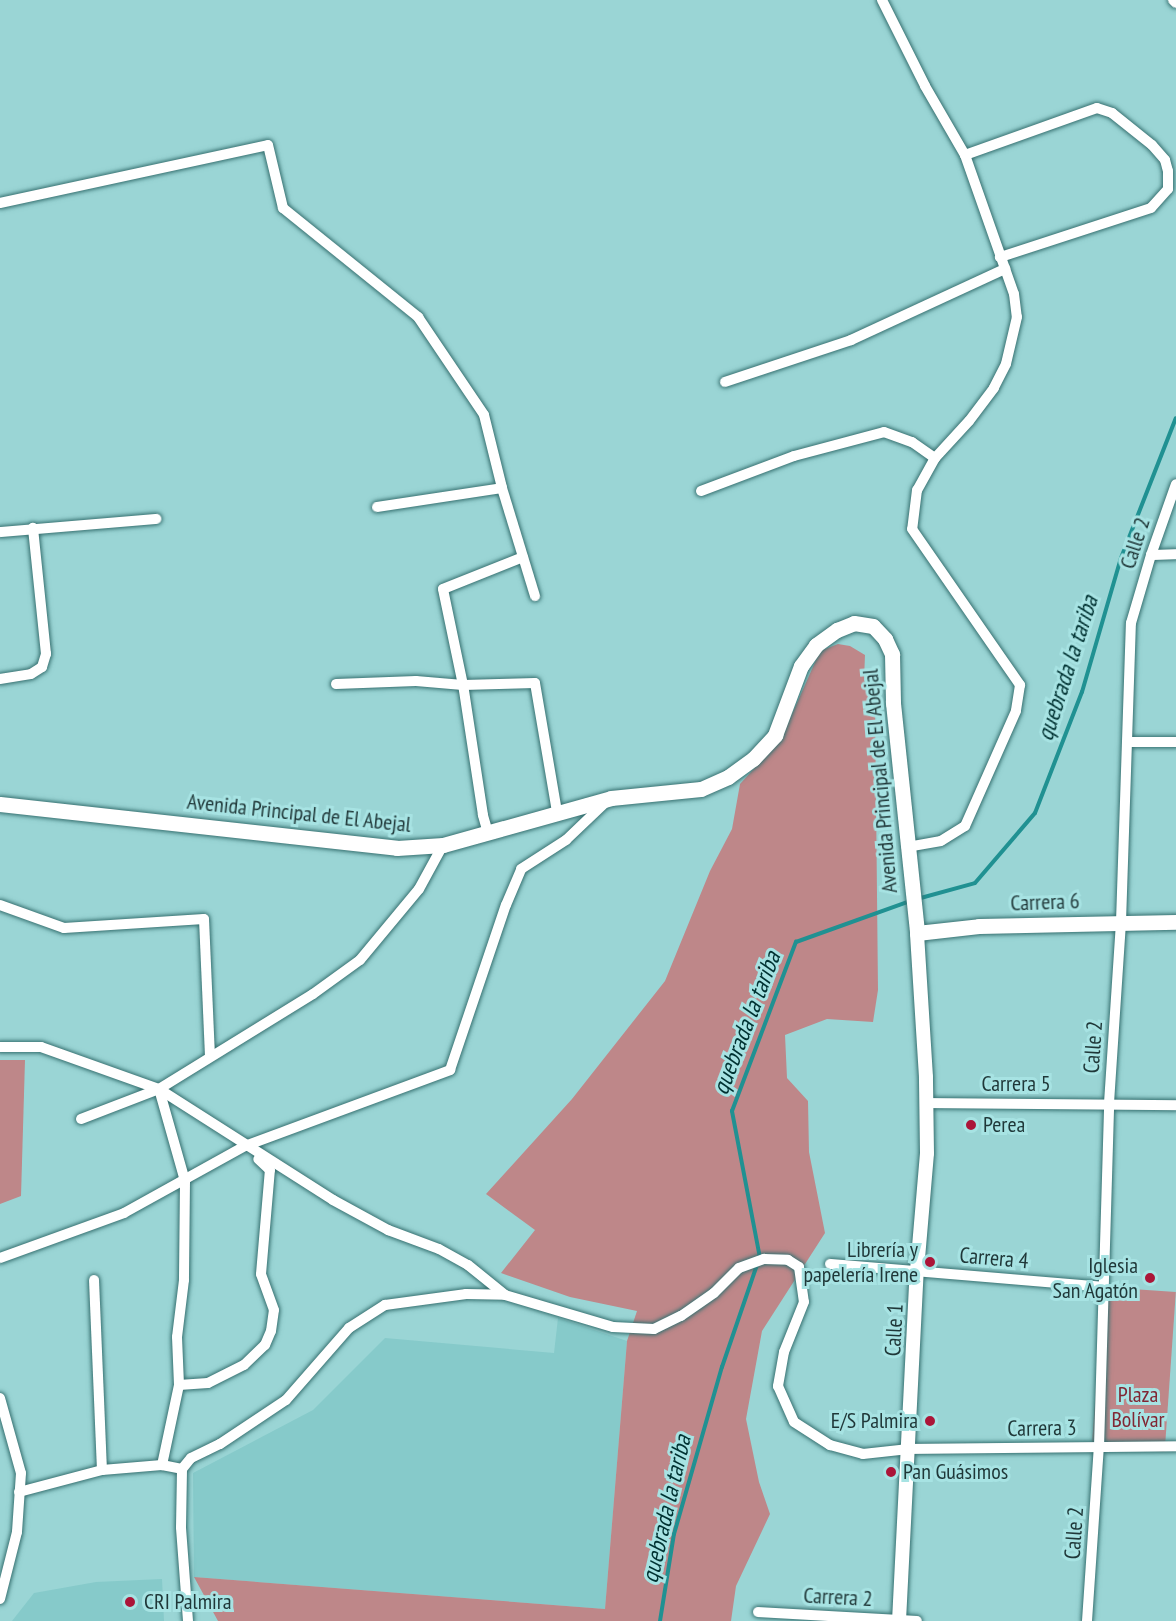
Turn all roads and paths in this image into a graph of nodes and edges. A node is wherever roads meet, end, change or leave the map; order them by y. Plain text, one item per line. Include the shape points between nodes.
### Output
1 (882, 0) edge
2 (965, 155) junction
3 (0, 203) edge
4 (1000, 257) junction
5 (1005, 269) junction
6 (725, 382) dead end
7 (935, 458) junction
8 (1176, 484) edge
9 (502, 488) junction
10 (701, 491) dead end
11 (377, 507) dead end
12 (156, 519) dead end
13 (33, 528) junction
14 (0, 532) edge
15 (1176, 554) edge
16 (1150, 555) junction
17 (523, 557) junction
18 (535, 596) dead end
19 (0, 678) edge
20 (336, 684) dead end
21 (463, 685) junction
22 (1128, 742) junction
23 (1176, 742) edge
24 (611, 798) junction
25 (0, 804) edge
26 (557, 813) junction
27 (488, 833) junction
28 (443, 845) junction
29 (907, 847) junction
30 (0, 905) edge
31 (1121, 922) junction
32 (1176, 922) edge
33 (917, 933) junction
34 (0, 1047) edge
35 (210, 1055) junction
36 (159, 1089) junction
37 (927, 1103) junction
38 (1109, 1103) junction
39 (1176, 1105) edge
40 (81, 1119) dead end
41 (246, 1146) junction
42 (185, 1181) junction
43 (0, 1258) edge
44 (830, 1264) dead end
45 (917, 1270) junction
46 (94, 1280) dead end
47 (1103, 1287) junction
48 (505, 1294) junction
49 (178, 1385) junction
50 (0, 1398) edge
51 (1176, 1446) edge
52 (1099, 1447) junction
53 (909, 1449) junction
54 (162, 1464) junction
55 (182, 1469) junction
56 (102, 1470) junction
57 (19, 1492) junction
58 (0, 1599) edge
59 (758, 1612) dead end
60 (188, 1621) edge
61 (899, 1621) edge
62 (917, 1621) edge
63 (1087, 1621) edge

1 - 2 street
2 - 4 street
2 - 4 street via 1097,108 1112,112 1165,160 1168,189 1150,208
3 - 9 street via 268,145 283,208 418,317 484,415
4 - 5 street
5 - 6 street via 851,340
5 - 7 street via 1017,317 1006,364 994,388
7 - 10 street via 912,442 884,432 794,456
7 - 29 street via 917,490 912,529 1020,685 1016,711 965,826 941,842
8 - 16 street, Calle 2
9 - 11 street
9 - 17 street
12 - 13 street
13 - 14 street
13 - 19 street via 46,654 42,667 31,674
15 - 16 street
16 - 22 street, Calle 2 via 1131,623
17 - 18 street
17 - 21 street via 444,589
20 - 21 street via 416,681
21 - 26 street via 535,683
21 - 27 street
22 - 23 street
22 - 31 street, Calle 2
24 - 26 main road, Avenida Principal de El Abejal
24 - 29 main road, Avenida Principal de El Abejal via 701,789 737,771 775,735 801,666 816,645 854,622 873,626 892,654
24 - 41 street via 566,840 521,869 450,1070
25 - 28 main road, Avenida Principal de El Abejal via 397,848
26 - 27 main road, Avenida Principal de El Abejal
27 - 28 main road, Avenida Principal de El Abejal
28 - 35 street via 419,889 360,960 313,994
29 - 33 main road, Avenida Principal de El Abejal
30 - 35 street via 64,928 204,919
31 - 32 main road, Carrera 6
31 - 33 main road, Carrera 6 via 980,926
31 - 38 street, Calle 2
33 - 37 street, Calle 1
34 - 36 street via 41,1047
35 - 36 street
36 - 40 street
36 - 41 street
36 - 42 street
37 - 38 street, Carrera 5
37 - 45 street, Calle 1
38 - 39 street, Carrera 5
38 - 47 street, Calle 2
41 - 42 street
41 - 48 street via 379,1225 458,1260
41 - 49 street via 270,1170 261,1274 274,1310 271,1330 265,1345 244,1365 208,1383
42 - 43 street via 124,1213
42 - 49 street
44 - 45 street, Carrera 4
45 - 47 street, Carrera 4
45 - 53 street, Calle 1
46 - 56 street
47 - 52 street, Calle 2
48 - 53 street, Carrera 3 via 613,1327 654,1329 714,1293 739,1268 764,1258 788,1260 799,1267 804,1302 784,1352 778,1386 794,1422 830,1445 863,1454
48 - 55 street via 466,1294 385,1305 349,1328 286,1400 220,1444 191,1458
49 - 54 street
50 - 57 street via 21,1473
51 - 52 street, Carrera 3
52 - 53 street, Carrera 3
52 - 63 street, Calle 2
53 - 61 street, Calle 1
54 - 55 street
54 - 56 street
55 - 60 street
56 - 57 street
57 - 58 street via 17,1532
59 - 61 street, Carrera 2
61 - 62 street, Carrera 2

